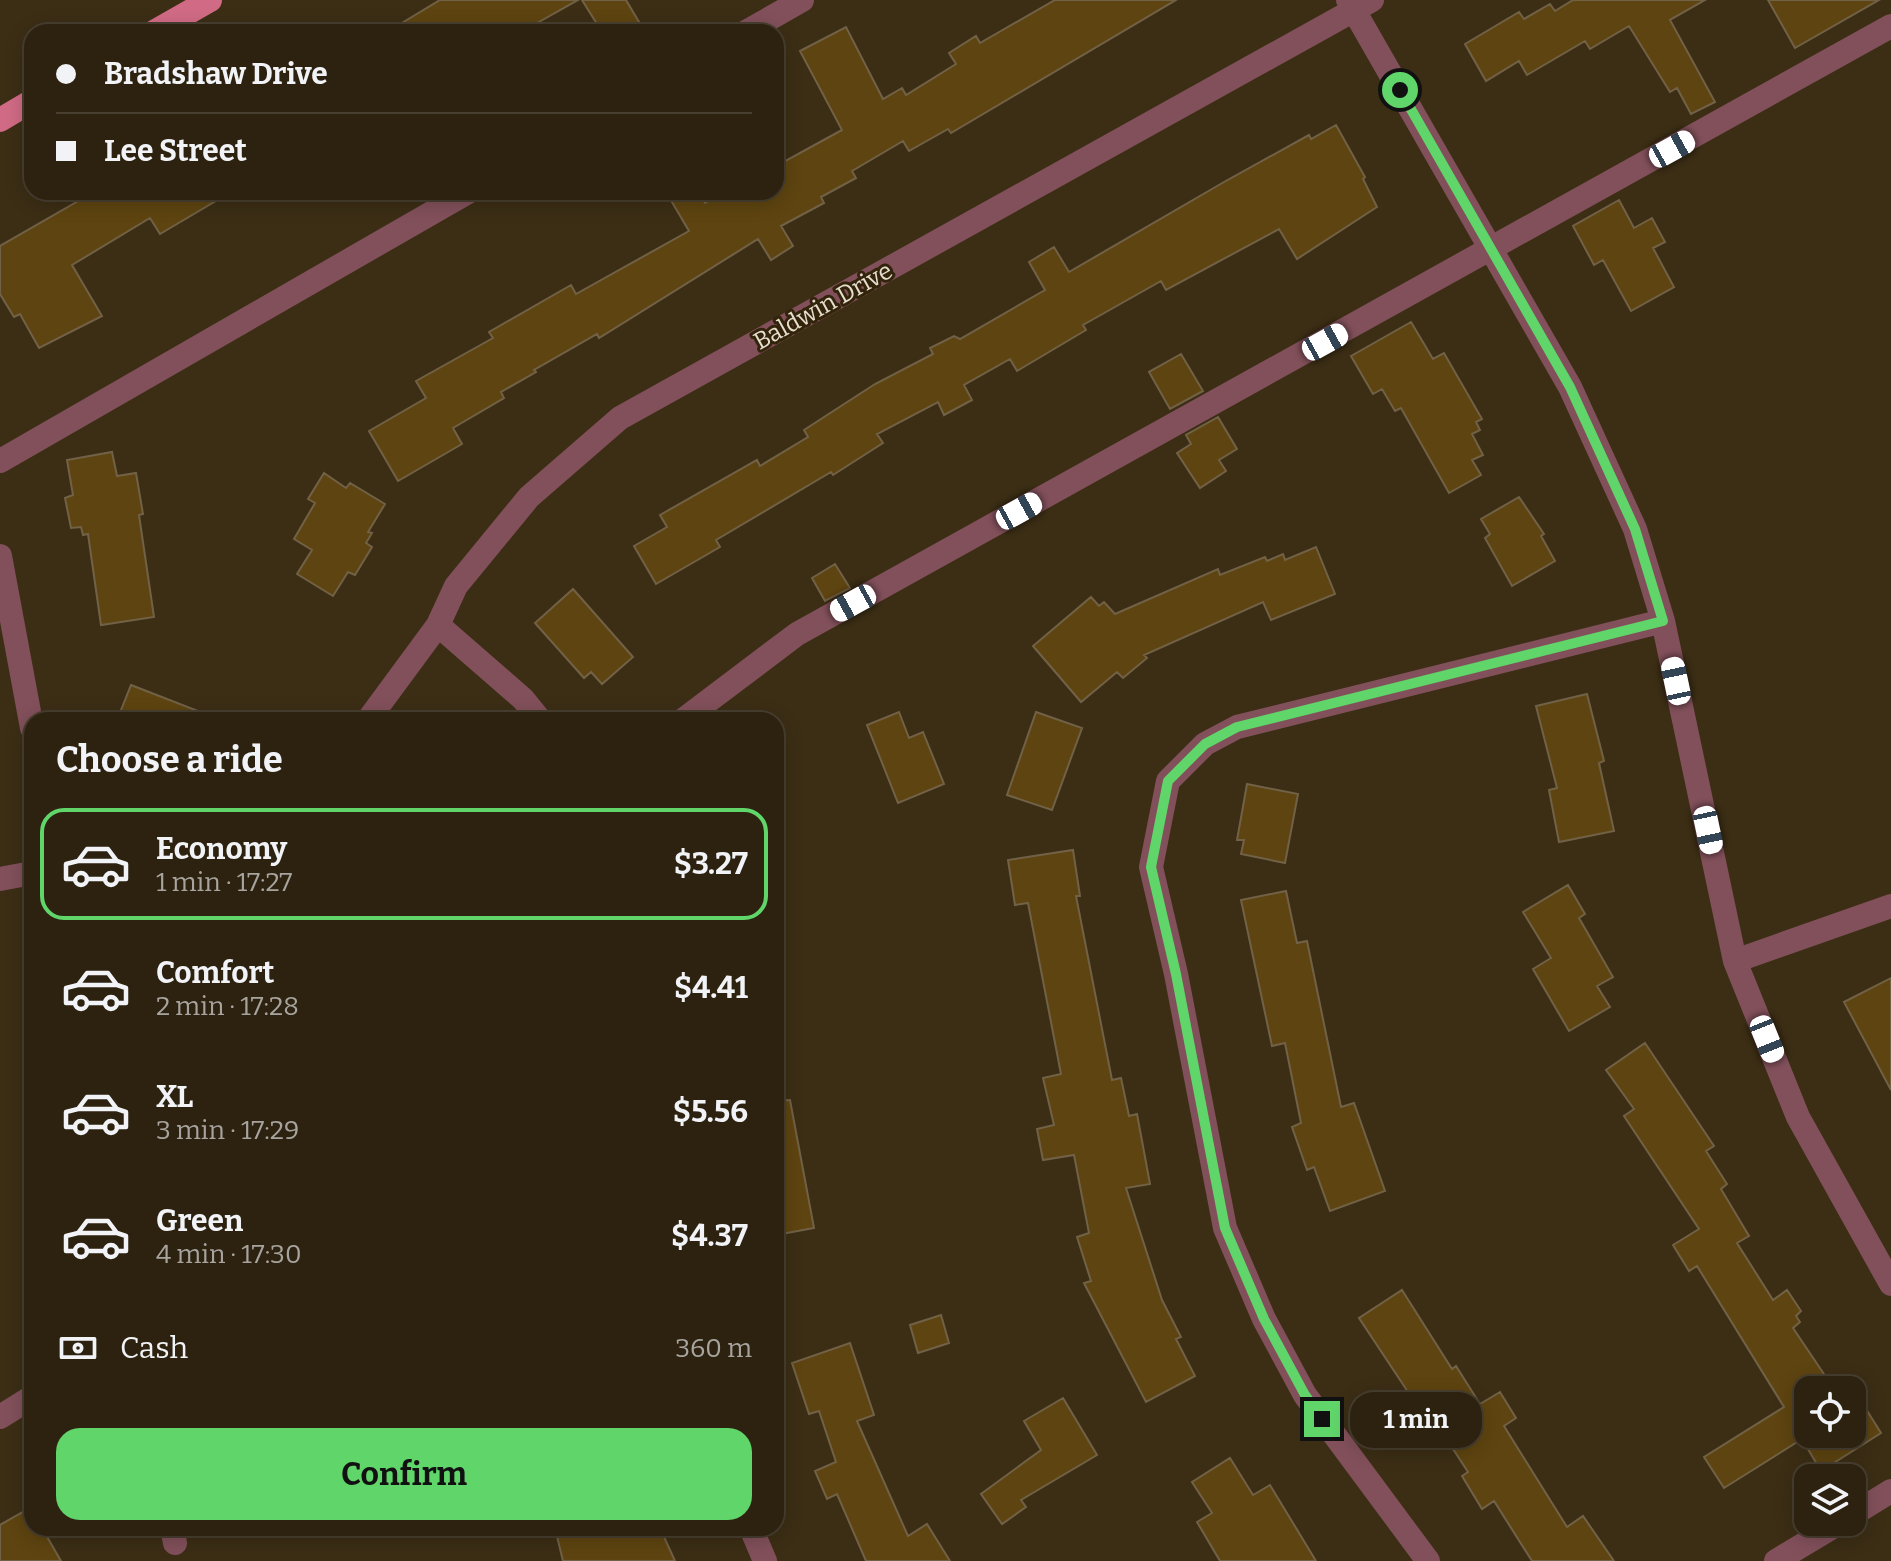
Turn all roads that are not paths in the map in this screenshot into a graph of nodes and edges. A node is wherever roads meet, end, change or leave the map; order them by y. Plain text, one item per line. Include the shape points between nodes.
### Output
1 (210, 0) edge
2 (802, 0) edge
3 (1358, 4) edge
4 (168, 24) edge
5 (760, 24) edge
6 (1891, 26) edge
7 (24, 106) edge
8 (0, 120) edge
9 (454, 200) edge
10 (1491, 249) junction
11 (0, 461) edge
12 (0, 556) edge
13 (1663, 621) junction
14 (438, 625) junction
15 (29, 712) edge
16 (374, 712) edge
17 (534, 712) edge
18 (694, 712) edge
19 (24, 874) edge
20 (0, 879) edge
21 (1891, 906) edge
22 (1735, 961) junction
23 (1891, 1284) edge
24 (24, 1402) edge
25 (0, 1417) edge
26 (1891, 1491) edge
27 (1866, 1506) edge
28 (754, 1536) edge
29 (1818, 1536) edge
30 (765, 1561) edge
31 (1428, 1561) edge
32 (1776, 1561) edge

1 - 4 main road
2 - 5 street
3 - 10 street
3 - 14 street, Baldwin Drive via 620,418 529,497 456,586
6 - 10 street
7 - 8 main road
9 - 11 street
10 - 13 street via 1570,387 1603,458 1635,529
10 - 18 street via 797,634
12 - 15 street
13 - 22 street
13 - 31 street via 1237,727 1205,744 1168,781 1151,867 1225,1228 1264,1319 1305,1395
14 - 16 street, Baldwin Drive
14 - 17 street
19 - 20 street
21 - 22 street
22 - 23 street via 1798,1117
24 - 25 street
26 - 27 street
28 - 30 street
29 - 32 street

